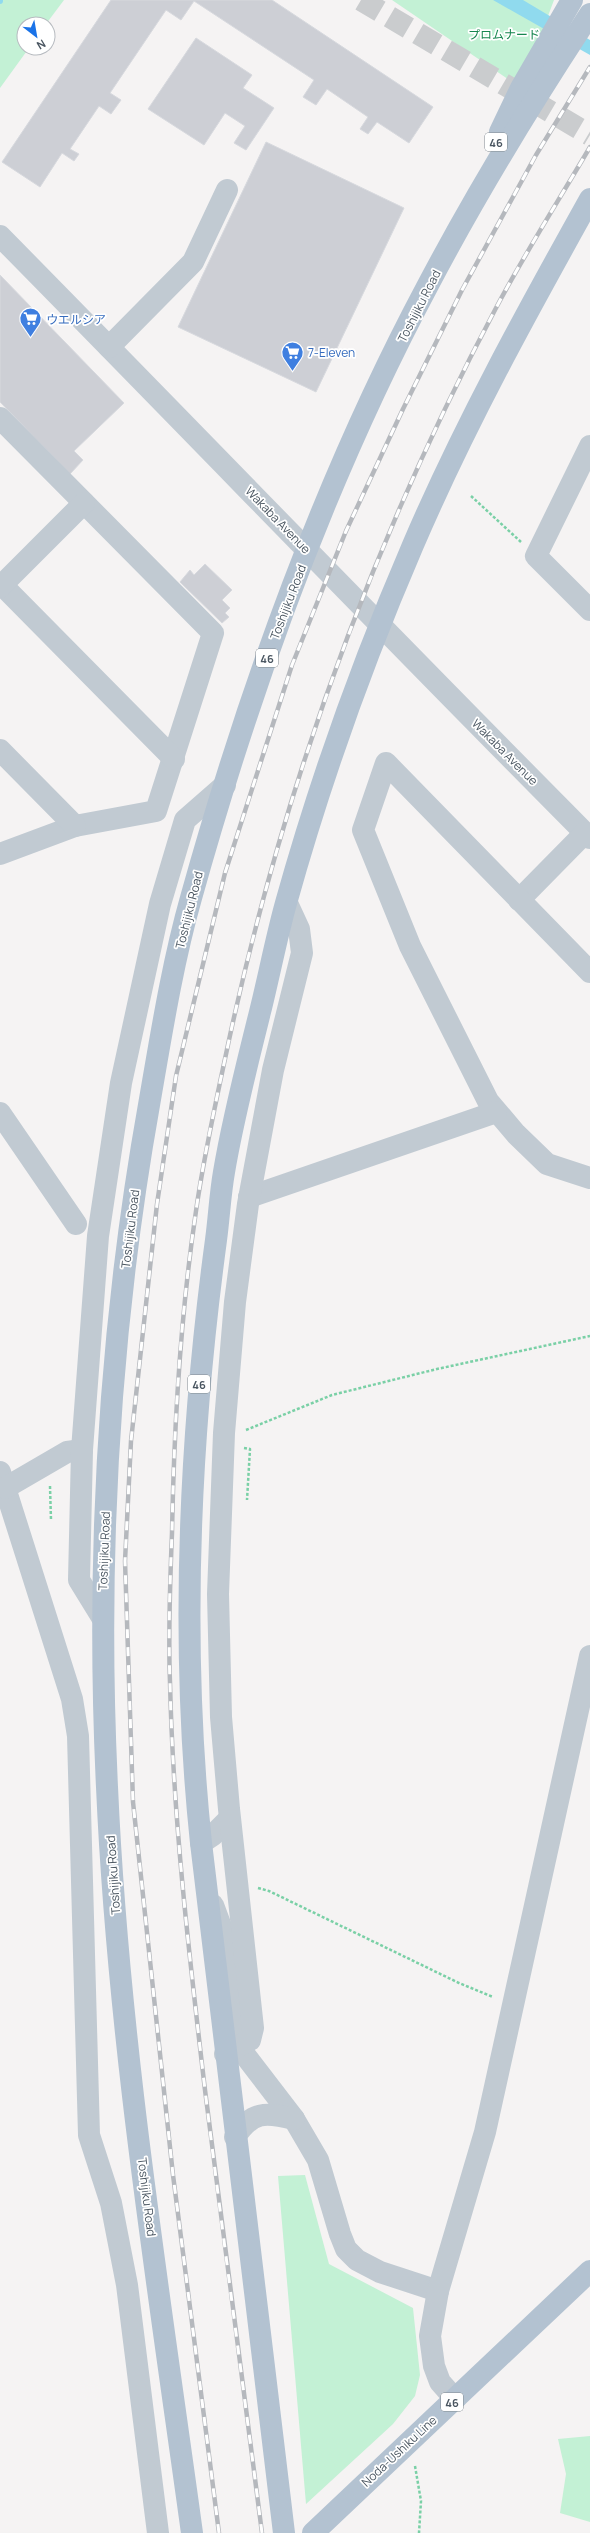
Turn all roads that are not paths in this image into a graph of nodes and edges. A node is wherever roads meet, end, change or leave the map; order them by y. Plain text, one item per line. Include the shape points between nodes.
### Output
1 (572, 0) edge
2 (590, 14) edge
3 (589, 201) edge
4 (226, 204) dead end
5 (0, 236) edge
6 (426, 288) junction
7 (109, 347) junction
8 (1, 420) edge
9 (590, 446) edge
10 (84, 504) junction
11 (308, 550) junction
12 (1, 586) edge
13 (590, 610) edge
14 (380, 627) junction
15 (0, 750) edge
16 (174, 759) junction
17 (225, 785) junction
18 (74, 826) junction
19 (587, 835) edge
20 (0, 854) edge
21 (519, 900) junction
22 (286, 903) junction
23 (590, 972) edge
24 (496, 1112) junction
25 (0, 1113) edge
26 (590, 1178) edge
27 (249, 1197) junction
28 (76, 1224) dead end
29 (82, 1450) junction
30 (2, 1480) edge
31 (103, 1620) junction
32 (590, 1656) edge
33 (230, 1819) junction
34 (201, 1843) junction
35 (232, 2050) junction
36 (294, 2119) junction
37 (235, 2137) junction
38 (590, 2271) edge
39 (438, 2291) junction
40 (455, 2399) junction
41 (158, 2533) edge
42 (192, 2533) edge
43 (284, 2533) edge
44 (314, 2533) edge

1 - 6 main road, 46 via 521,88
2 - 6 main road, Toshijiku Road / 46 via 537,95
3 - 14 main road, 46 via 452,458 412,546
4 - 7 street via 193,262 192,276
5 - 7 street, Wakaba Avenue
6 - 11 main road, Toshijiku Road / 46 via 357,431
7 - 11 street, Wakaba Avenue
8 - 10 street
9 - 13 street via 536,556
10 - 12 street
10 - 16 street via 213,633
11 - 14 street, Wakaba Avenue
11 - 17 main road, Toshijiku Road / 46 via 275,632
12 - 16 street
14 - 19 street, Wakaba Avenue
14 - 22 main road, 46 via 338,740
15 - 18 street
16 - 18 street via 156,811
17 - 29 street via 185,820 160,904 121,1083 98,1236
17 - 31 main road, Toshijiku Road / 46 via 189,904 137,1172 118,1334 106,1474
18 - 20 street
19 - 21 street
21 - 23 street
21 - 24 street via 386,763 363,830 410,946 488,1102
22 - 27 street via 299,929 302,952 273,1070
22 - 34 main road, 46 via 224,1171 206,1309 198,1396 189,1623
24 - 26 street via 547,1164
24 - 27 street
25 - 28 street
27 - 33 street via 235,1302 224,1433 218,1602 221,1717
29 - 30 street via 67,1452
29 - 31 street via 79,1580
30 - 41 street via 72,1699 78,1736 89,2135 111,2203 127,2285
31 - 42 main road, Toshijiku Road / 46 via 106,1786 116,1927 143,2172
32 - 39 street via 485,2132
33 - 34 street
33 - 35 street via 253,2028 250,2040
34 - 35 main road, 46
35 - 36 street
35 - 37 main road, 46
36 - 37 street via 274,2114 258,2116 244,2122
36 - 39 street via 318,2160 346,2249 357,2260 380,2272
37 - 43 main road, 46
38 - 40 main road, Noda-Ushiku Line / 46
39 - 40 street via 430,2336 434,2366 440,2382
40 - 44 main road, Noda-Ushiku Line / 46

